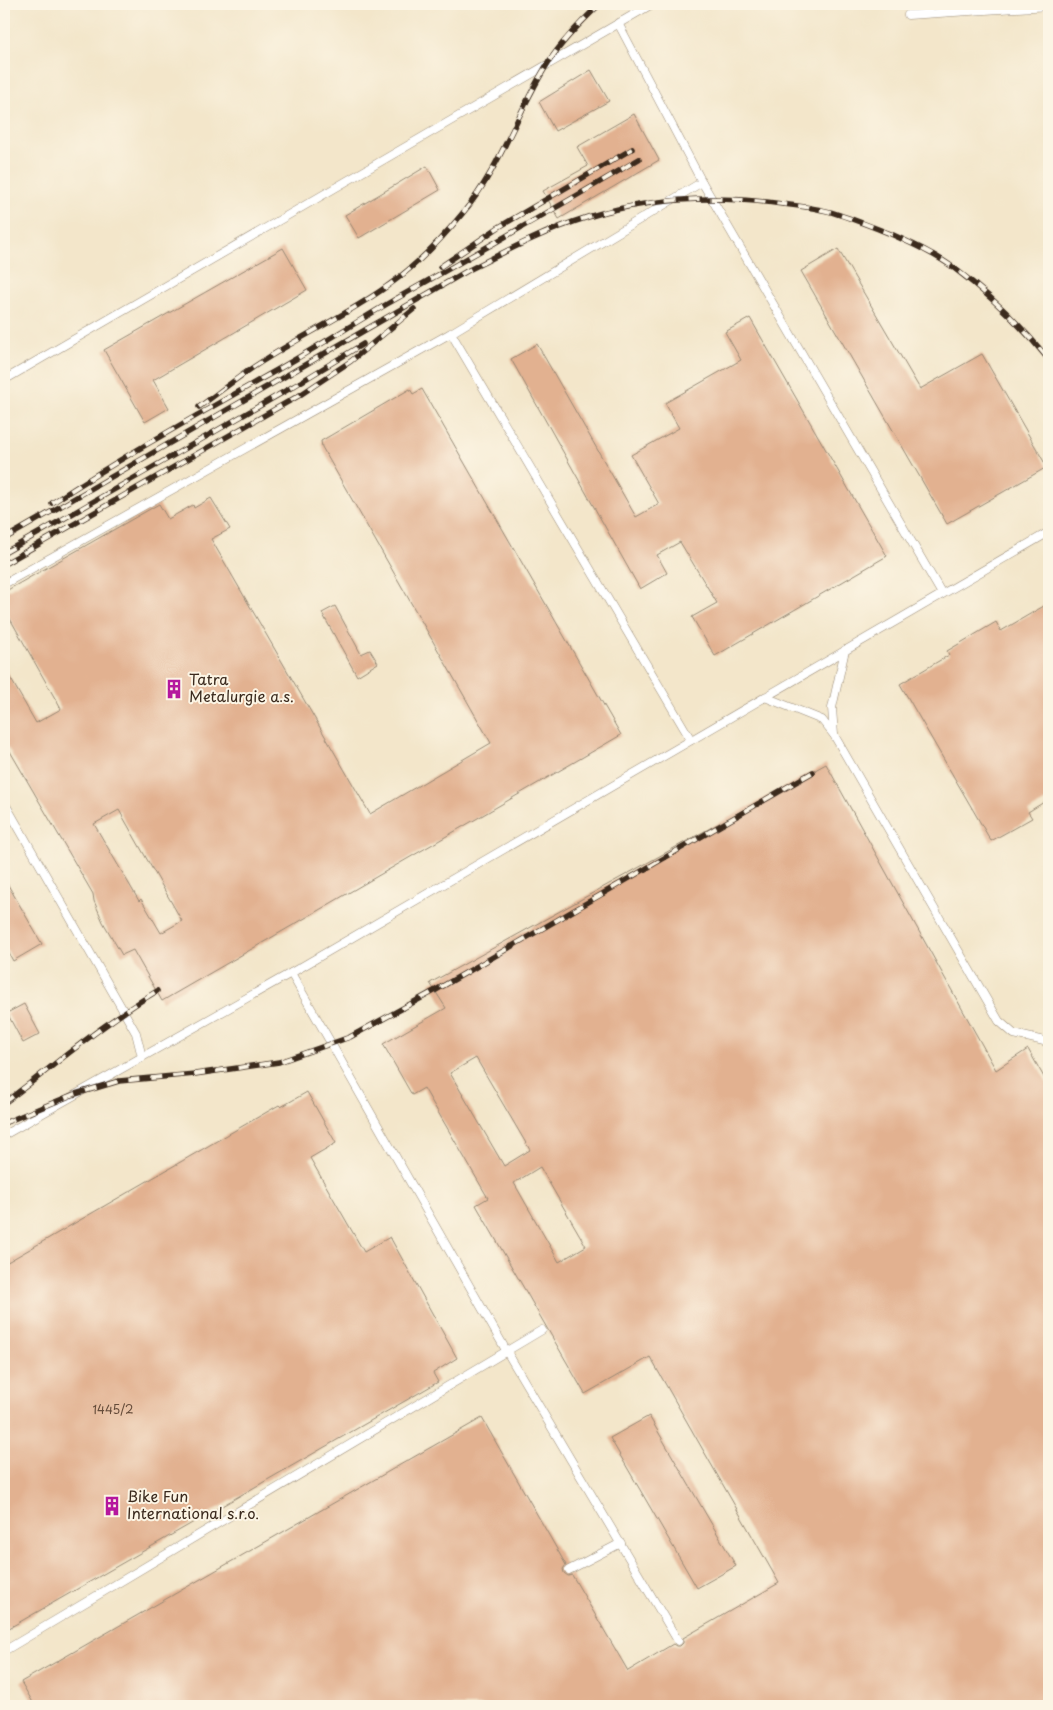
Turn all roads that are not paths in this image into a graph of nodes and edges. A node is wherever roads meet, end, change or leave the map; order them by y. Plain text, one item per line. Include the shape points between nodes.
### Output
1 (652, 4) edge
2 (1049, 6) edge
3 (908, 16) dead end
4 (618, 23) junction
5 (702, 182) junction
6 (452, 333) junction
7 (4, 380) edge
8 (1049, 532) edge
9 (4, 584) edge
10 (942, 594) junction
11 (845, 650) junction
12 (766, 697) junction
13 (834, 735) junction
14 (691, 740) junction
15 (4, 802) edge
16 (291, 973) junction
17 (1049, 1038) edge
18 (142, 1057) junction
19 (4, 1135) edge
20 (542, 1330) dead end
21 (507, 1352) junction
22 (621, 1543) junction
23 (570, 1570) dead end
24 (678, 1641) dead end
25 (4, 1651) edge

1 - 4 lane
2 - 3 lane
4 - 5 lane
4 - 7 lane
5 - 6 lane
5 - 10 lane
6 - 9 lane
6 - 14 lane
8 - 10 lane
10 - 11 lane
11 - 12 lane
11 - 13 lane via 832,708
12 - 13 lane via 822,720
12 - 14 lane
13 - 17 lane via 999,1021 1014,1034 1044,1041
14 - 16 lane
15 - 18 lane via 136,1033
16 - 18 lane
16 - 21 lane
18 - 19 lane
20 - 21 lane
21 - 22 lane
21 - 25 lane
22 - 23 lane
22 - 24 lane

